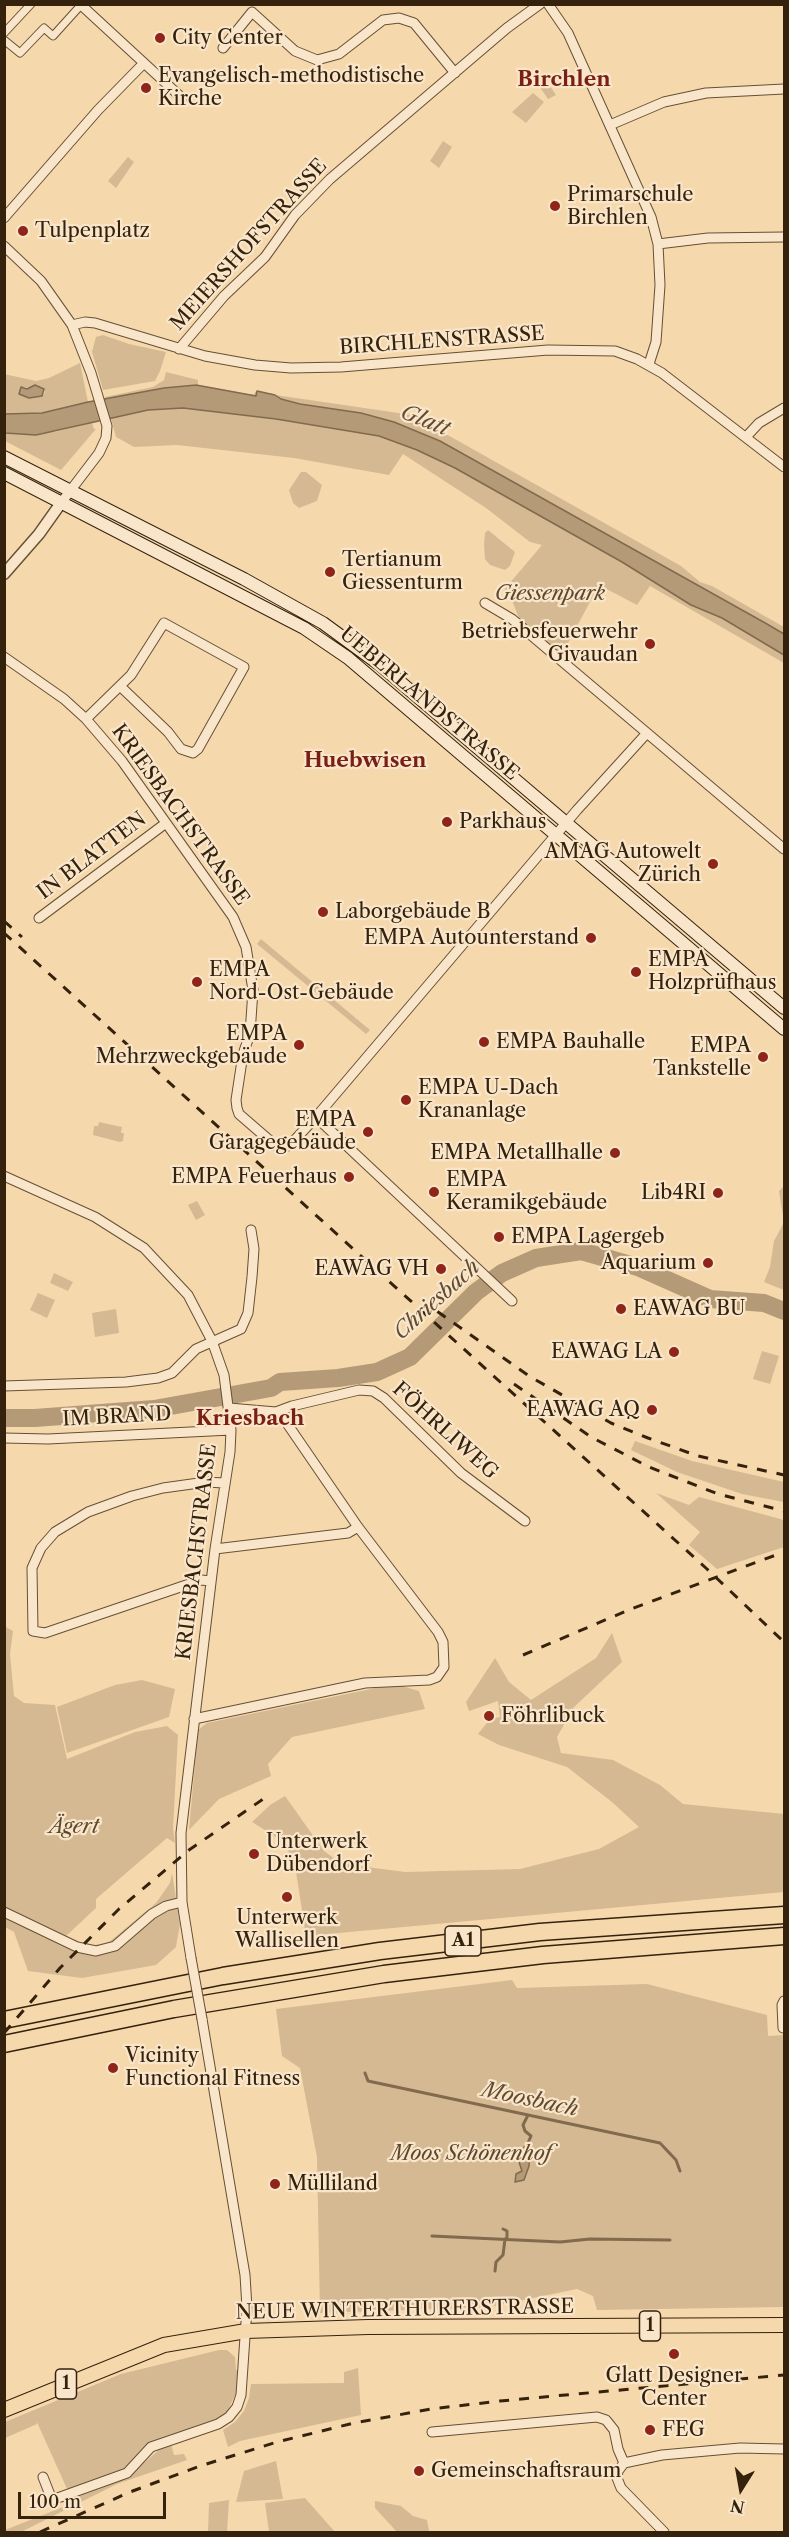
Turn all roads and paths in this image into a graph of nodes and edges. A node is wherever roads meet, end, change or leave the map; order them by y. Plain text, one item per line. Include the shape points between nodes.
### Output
1 (30, 4) edge
2 (540, 4) edge
3 (548, 4) edge
4 (81, 5) edge
5 (4, 33) edge
6 (4, 40) edge
7 (223, 48) dead end
8 (143, 64) junction
9 (455, 73) junction
10 (784, 89) edge
11 (182, 98) dead end
12 (610, 125) junction
13 (4, 218) edge
14 (784, 237) edge
15 (658, 244) junction
16 (4, 246) edge
17 (72, 325) junction
18 (179, 349) junction
19 (649, 364) junction
20 (784, 408) edge
21 (746, 437) junction
22 (4, 457) edge
23 (784, 467) edge
24 (4, 472) edge
25 (70, 491) junction
26 (61, 503) junction
27 (4, 574) edge
28 (485, 603) dead end
29 (4, 657) edge
30 (120, 686) junction
31 (86, 718) junction
32 (647, 733) junction
33 (166, 823) junction
34 (567, 823) junction
35 (557, 836) junction
36 (784, 849) edge
37 (39, 918) dead end
38 (784, 1008) edge
39 (784, 1029) edge
40 (316, 1117) junction
41 (4, 1176) edge
42 (251, 1230) dead end
43 (512, 1300) dead end
44 (212, 1341) junction
45 (4, 1386) edge
46 (229, 1406) junction
47 (276, 1412) junction
48 (231, 1430) junction
49 (4, 1438) edge
50 (224, 1483) junction
51 (525, 1521) dead end
52 (358, 1527) junction
53 (214, 1549) junction
54 (211, 1581) junction
55 (194, 1719) junction
56 (182, 1902) junction
57 (4, 1912) edge
58 (784, 1915) edge
59 (784, 1936) edge
60 (749, 1939) junction
61 (784, 1943) edge
62 (784, 2001) edge
63 (4, 2020) edge
64 (783, 2028) dead end
65 (4, 2044) edge
66 (784, 2325) edge
67 (246, 2331) junction
68 (4, 2410) edge
69 (432, 2432) dead end
70 (784, 2448) edge
71 (624, 2463) junction
72 (43, 2477) dead end
73 (664, 2532) edge

1 - 5 street
2 - 9 street, MEIERSHOFSTRASSE
3 - 12 street via 568,33
4 - 6 street via 53,36 44,28 20,53
4 - 8 street
7 - 9 street via 252,12 296,51 317,60 339,54 383,20 399,18 414,23
8 - 11 street
8 - 13 street
9 - 18 street, MEIERSHOFSTRASSE via 330,179 296,215 265,257 214,307
10 - 12 street via 716,91 673,100
12 - 15 street via 648,208
14 - 15 street via 708,238
15 - 19 street via 656,342
16 - 17 street via 41,281
17 - 18 street, BIRCHLENSTRASSE via 95,323
17 - 25 street via 107,433 102,448
18 - 19 street, BIRCHLENSTRASSE via 234,362 291,368 576,350 615,351
19 - 21 street, BIRCHLENSTRASSE
20 - 21 street via 759,423
21 - 23 street, BIRCHLENSTRASSE
22 - 25 main road, UEBERLANDSTRASSE
24 - 26 main road, UEBERLANDSTRASSE
25 - 26 street
25 - 34 main road, UEBERLANDSTRASSE via 244,579 323,624 380,664
26 - 27 street
26 - 35 main road, UEBERLANDSTRASSE via 304,628 348,658
28 - 32 street via 512,619
29 - 31 street, KRIESBACHSTRASSE
30 - 30 street via 140,663 164,623 244,667 198,749 189,753
30 - 31 street
31 - 33 street, KRIESBACHSTRASSE via 122,760
32 - 34 street
32 - 36 street
33 - 37 street, IN BLATTEN
33 - 40 street, KRIESBACHSTRASSE via 228,908 244,941 253,990 236,1100 239,1114 282,1148 290,1145
34 - 35 street
34 - 38 main road, UEBERLANDSTRASSE
35 - 39 main road, UEBERLANDSTRASSE
35 - 40 street
40 - 43 street
41 - 44 street, KRIESBACHSTRASSE via 94,1217 138,1243 188,1295
42 - 44 street via 254,1257 248,1313 241,1329
44 - 45 street via 196,1349 172,1373 158,1378
44 - 46 street, KRIESBACHSTRASSE
46 - 47 street, FÖHRLIWEG
46 - 48 street, KRIESBACHSTRASSE
47 - 51 street, FÖHRLIWEG via 359,1390 373,1391 475,1485
47 - 52 street
48 - 49 street, IM BRAND
48 - 50 street, KRIESBACHSTRASSE
50 - 53 street, KRIESBACHSTRASSE
50 - 54 street via 163,1488 132,1496 88,1512 55,1532 41,1548 32,1568 33,1631 45,1633 201,1580
52 - 53 street via 348,1533
52 - 55 street via 438,1632 445,1655 438,1677 422,1681 381,1680
53 - 54 street, KRIESBACHSTRASSE
54 - 55 street, KRIESBACHSTRASSE
55 - 56 street, KRIESBACHSTRASSE via 182,1812
56 - 57 street via 152,1914 115,1946 96,1951 77,1947
56 - 67 street, KRIESBACHSTRASSE, bridge via 245,2275
58 - 63 highway, A1 via 594,1927 380,1951 191,1982
59 - 60 highway, A1
60 - 61 highway
60 - 65 highway, A1 via 553,1954 384,1974 174,2008
62 - 64 street
66 - 67 main road, NEUE WINTERTHURERSTRASSE / 1
67 - 68 main road, NEUE WINTERTHURERSTRASSE / 1 via 165,2345
67 - 72 street, KRIESBACHSTRASSE via 241,2395 229,2417 151,2447 127,2473 52,2500
69 - 71 street via 597,2416 614,2430
70 - 71 street via 662,2455
71 - 73 street via 617,2478 621,2488

